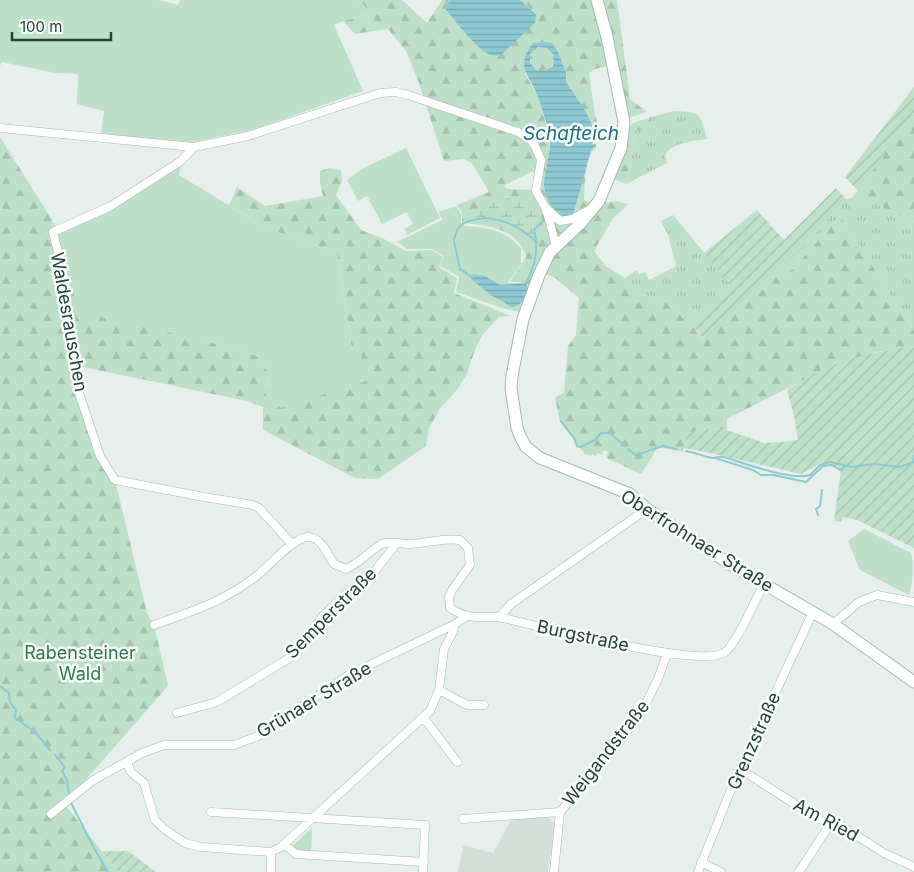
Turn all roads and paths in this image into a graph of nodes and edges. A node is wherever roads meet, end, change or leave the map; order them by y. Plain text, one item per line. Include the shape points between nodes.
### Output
1 (597, 0) edge
2 (0, 128) edge
3 (194, 147) junction
4 (545, 207) junction
5 (594, 207) junction
6 (556, 246) junction
7 (647, 508) junction
8 (397, 543) junction
9 (292, 544) junction
10 (764, 584) junction
11 (914, 602) edge
12 (813, 612) junction
13 (467, 616) junction
14 (499, 617) junction
15 (455, 624) junction
16 (833, 624) junction
17 (154, 625) dead end
18 (667, 654) junction
19 (914, 682) edge
20 (439, 690) junction
21 (484, 705) dead end
22 (177, 713) dead end
23 (424, 718) junction
24 (457, 762) dead end
25 (127, 763) junction
26 (740, 769) junction
27 (211, 812) dead end
28 (560, 812) junction
29 (51, 814) dead end
30 (313, 818) junction
31 (463, 819) dead end
32 (830, 824) junction
33 (285, 844) junction
34 (271, 852) junction
35 (424, 862) junction
36 (702, 862) junction
37 (914, 867) edge
38 (271, 872) edge
39 (423, 872) edge
40 (554, 872) edge
41 (698, 872) edge
42 (721, 872) edge
43 (799, 872) edge

1 - 5 main road, Oberfrohnaer Straße via 624,122 621,148
2 - 3 street
3 - 4 street via 248,136 380,93 396,92 529,138 541,160 536,192
3 - 9 street, Waldesrauschen via 181,161 111,206 53,232 65,280 76,384 100,456 115,480 253,505
4 - 5 street via 560,221 567,221
4 - 6 street
5 - 6 main road, Oberfrohnaer Straße
6 - 7 main road, Oberfrohnaer Straße via 539,276 523,319 512,376 518,428 526,447 535,455 630,494
7 - 10 main road, Oberfrohnaer Straße
7 - 14 street via 512,604
8 - 9 street via 382,544 346,569 334,564 314,538 306,537
8 - 13 street via 448,539 460,540 468,548 470,565 449,597 450,608
8 - 22 street, Semperstraße via 374,572 323,616 291,657 216,702
9 - 17 street via 259,574 221,600
10 - 12 main road, Oberfrohnaer Straße
10 - 18 street via 736,638 723,654
11 - 16 street via 877,596 859,602
12 - 16 main road, Oberfrohnaer Straße
12 - 26 street, Grenzstraße
13 - 14 street, Burgstraße
13 - 15 street, Grünaer Straße
14 - 18 street, Burgstraße
15 - 20 street via 444,649
15 - 25 street, Grünaer Straße via 346,676 258,736 234,745 164,745
16 - 19 main road, Oberfrohnaer Straße
18 - 28 street, Weigandstraße via 641,713
20 - 21 street via 467,705
20 - 23 street
23 - 24 street
23 - 30 street
25 - 29 street, Grünaer Straße via 92,781
25 - 34 street via 131,772 144,784 155,820 185,843
26 - 32 street, Am Ried
26 - 36 street, Grenzstraße
27 - 30 street
28 - 31 street
28 - 40 street, Weigandstraße
30 - 33 street
30 - 35 street via 425,825
32 - 37 street, Am Ried via 837,823 884,853
32 - 43 street
33 - 34 street
33 - 35 street via 296,854
34 - 38 street
35 - 39 street
36 - 41 street, Grenzstraße
36 - 42 street

